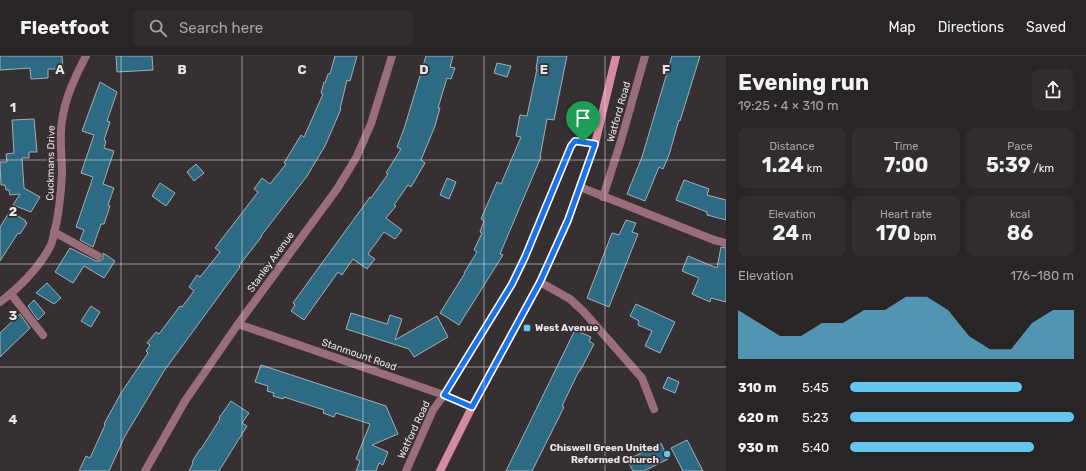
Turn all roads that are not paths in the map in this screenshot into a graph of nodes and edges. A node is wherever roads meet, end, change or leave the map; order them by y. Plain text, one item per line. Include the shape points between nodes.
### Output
1 (86, 56) edge
2 (392, 56) edge
3 (616, 56) edge
4 (645, 56) edge
5 (595, 144) junction
6 (580, 187) junction
7 (603, 197) junction
8 (54, 232) junction
9 (726, 243) edge
10 (98, 256) dead end
11 (540, 282) junction
12 (11, 294) junction
13 (0, 302) edge
14 (238, 324) junction
15 (43, 335) dead end
16 (444, 395) junction
17 (472, 407) junction
18 (654, 409) dead end
19 (145, 471) edge
20 (406, 471) edge
21 (440, 471) edge

1 - 8 street, Cuckmans Drive via 73,82 61,123 62,172 60,203
2 - 14 street, Stanley Avenue via 371,124 356,158 337,189
3 - 5 main road, Watford Road
4 - 7 street, Watford Road
5 - 6 main road, Watford Road
5 - 16 street, Watford Road via 575,141 571,146 512,284
6 - 7 street
6 - 11 main road, Watford Road
7 - 9 street
8 - 10 street
8 - 12 street, Cuckmans Drive via 42,260
11 - 17 main road, Watford Road
11 - 18 street via 570,299 583,311 642,378
12 - 13 street, Cuckmans Drive
12 - 15 street
14 - 16 street, Stanmount Road
14 - 19 street, Stanley Avenue via 185,401
16 - 17 street, Stanmount Road
16 - 20 street, Watford Road via 433,410
17 - 21 main road, Watford Road

